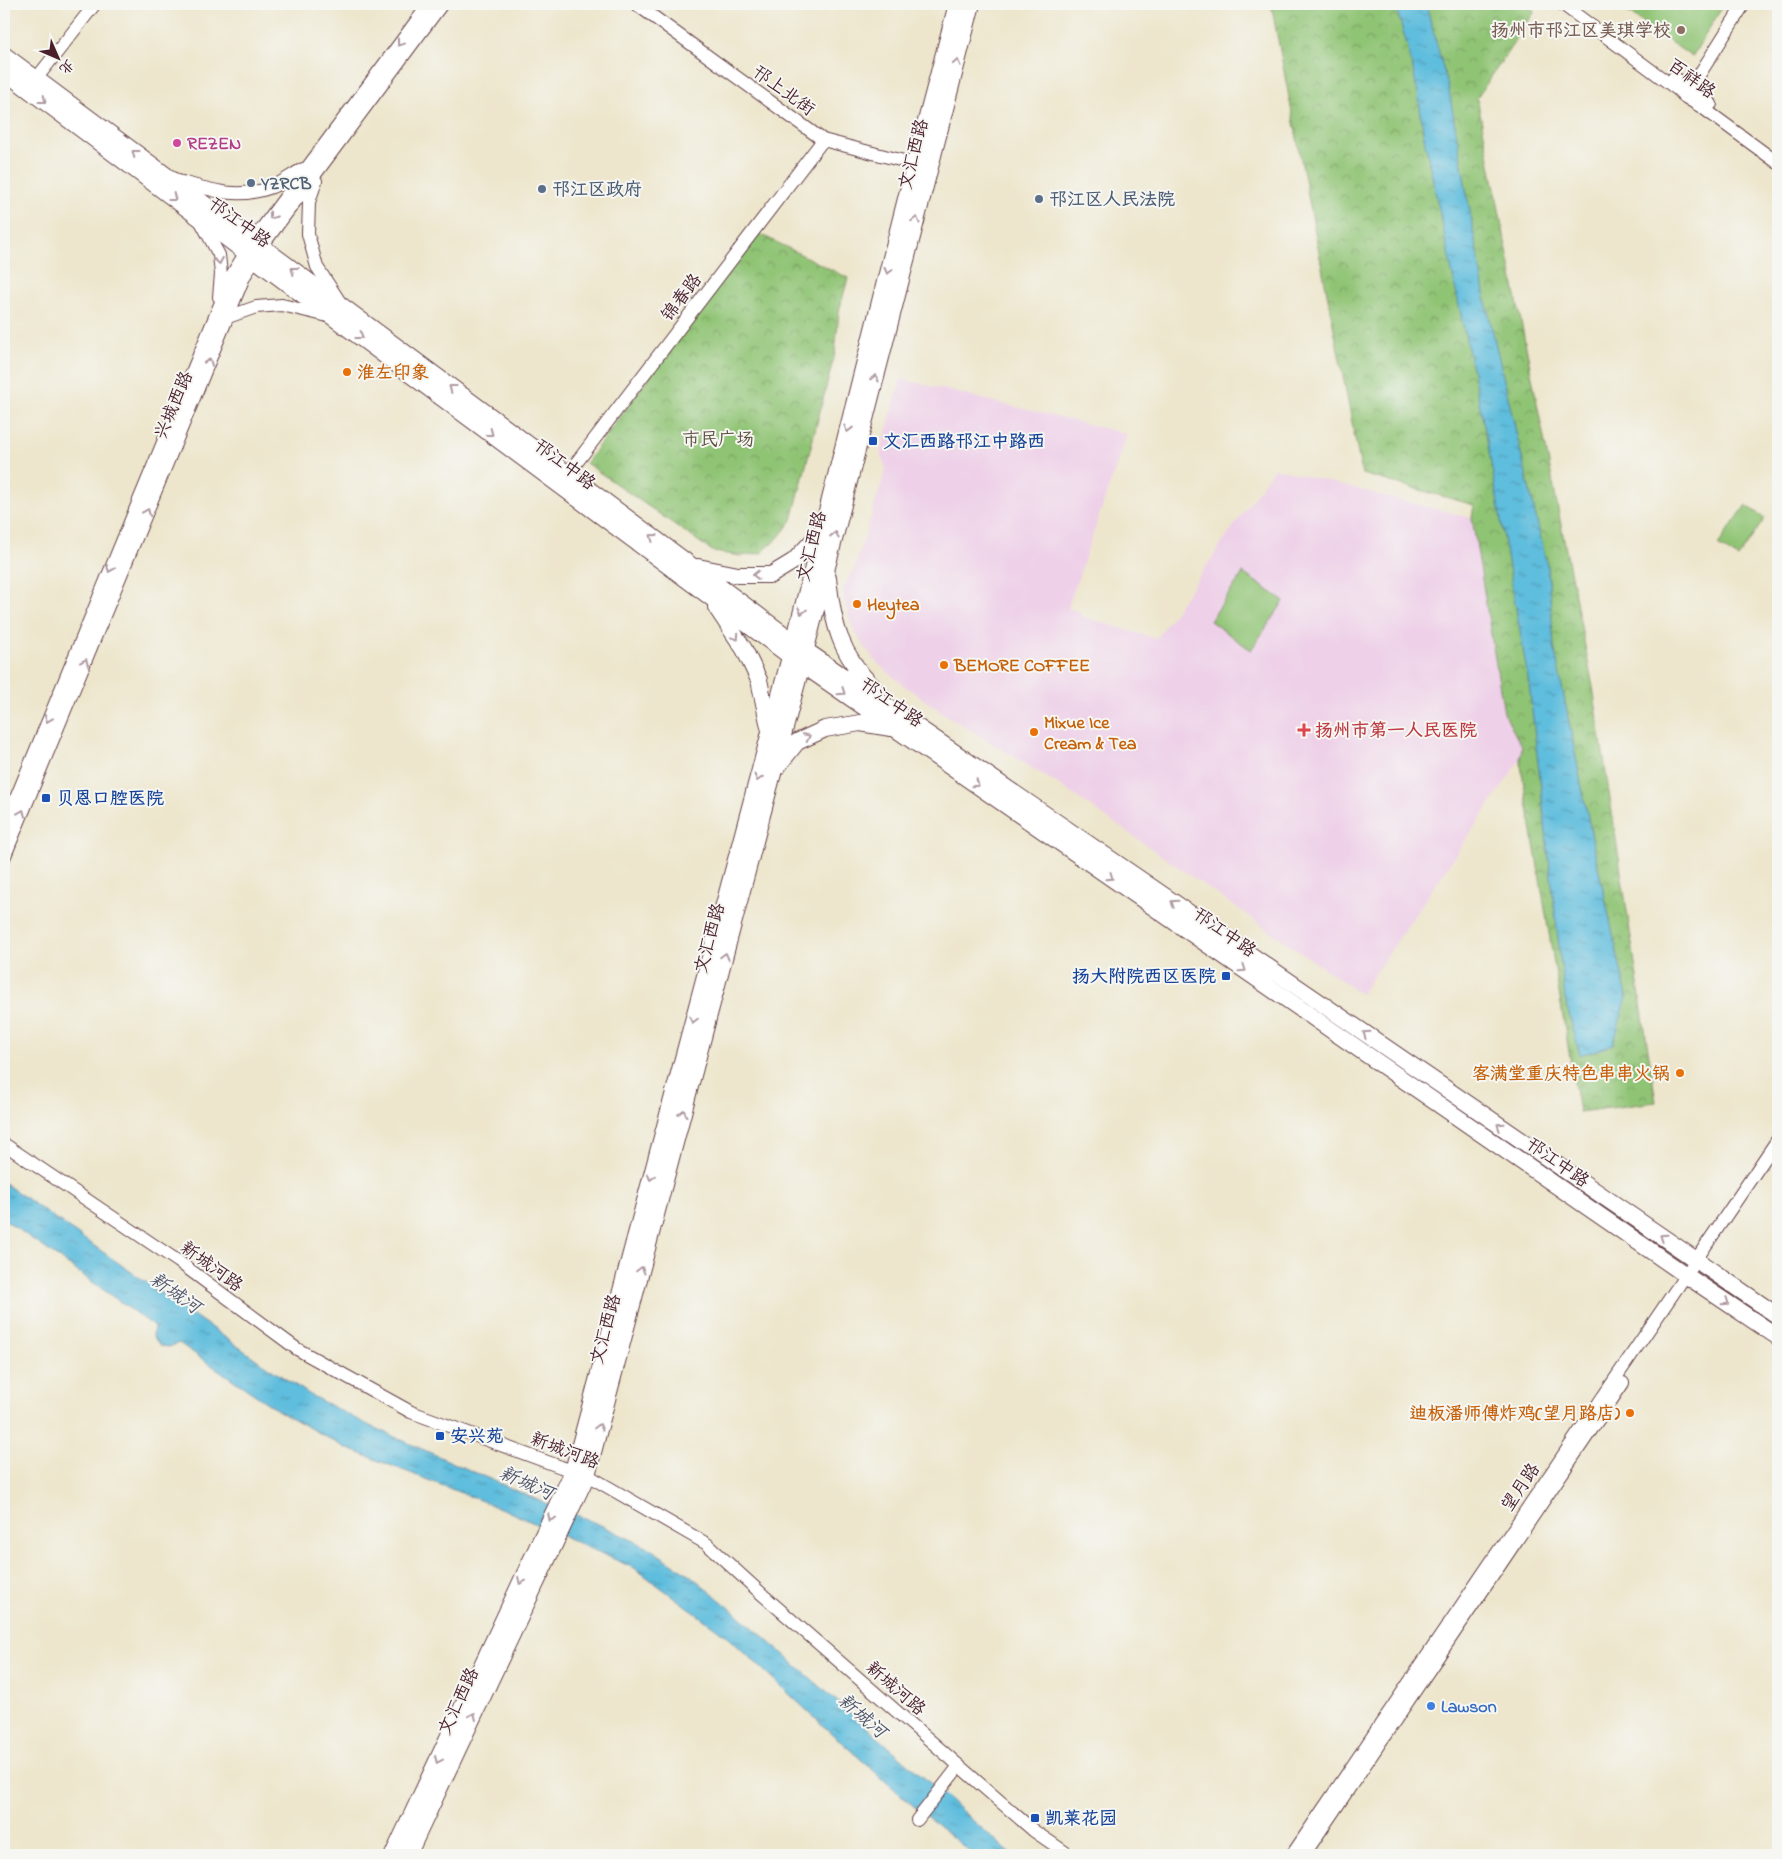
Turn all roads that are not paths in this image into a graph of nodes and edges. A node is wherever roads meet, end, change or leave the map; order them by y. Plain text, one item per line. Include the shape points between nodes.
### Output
1 (95, 4) edge
2 (429, 4) edge
3 (442, 4) edge
4 (636, 4) edge
5 (957, 4) edge
6 (972, 4) edge
7 (1562, 4) edge
8 (1576, 4) edge
9 (1744, 4) edge
10 (4, 55) edge
11 (4, 71) edge
12 (36, 79) junction
13 (1688, 93) junction
14 (823, 140) junction
15 (1778, 152) edge
16 (1778, 163) edge
17 (315, 166) junction
18 (922, 166) junction
19 (169, 178) junction
20 (199, 217) junction
21 (254, 249) junction
22 (339, 312) junction
23 (223, 313) junction
24 (567, 475) junction
25 (822, 530) junction
26 (692, 566) junction
27 (827, 566) junction
28 (709, 596) junction
29 (798, 653) junction
30 (898, 722) junction
31 (770, 731) junction
32 (774, 771) junction
33 (4, 827) edge
34 (4, 858) edge
35 (1778, 1138) edge
36 (4, 1144) edge
37 (1778, 1154) edge
38 (1699, 1263) junction
39 (1689, 1277) junction
40 (1778, 1316) edge
41 (1778, 1337) edge
42 (580, 1473) junction
43 (548, 1540) junction
44 (959, 1766) junction
45 (917, 1820) dead end
46 (393, 1855) edge
47 (408, 1855) edge
48 (1069, 1855) edge
49 (1292, 1855) edge
50 (1304, 1855) edge

1 - 12 street
2 -> 17 street, 兴城西路
3 - 17 street, 兴城西路
4 - 14 street, 邗上北街
5 - 18 main road, 文汇西路
18 -> 6 main road, 文汇西路
7 - 13 street, 百祥路 via 1678,90
8 - 13 street, 百祥路
9 - 13 street
10 - 12 main road, 邗江中路
11 -> 20 main road, 邗江中路
19 -> 12 main road, 邗江中路
13 - 15 street, 百祥路
13 - 16 street, 百祥路 via 1703,108
14 - 18 street, 邗上北街
14 - 24 street, 锦春路
17 - 19 street via 273,186 243,194 211,190
17 - 21 street, 兴城西路
17 - 22 street via 308,234 317,267
18 -> 25 main road, 文汇西路
27 -> 18 main road, 文汇西路
19 - 21 main road, 邗江中路
20 - 21 main road, 邗江中路
20 -> 23 street via 219,255
21 - 22 main road, 邗江中路
21 - 23 street, 兴城西路 via 233,273
22 - 23 street via 282,306
24 -> 22 main road, 邗江中路
22 -> 28 main road, 邗江中路
23 -> 33 street, 兴城西路
34 -> 23 street, 兴城西路
26 -> 24 main road, 邗江中路
25 -> 26 main road via 794,561 771,575 738,575
25 -> 29 main road, 文汇西路
26 - 29 main road, 邗江中路
27 - 29 main road, 文汇西路
27 - 30 main road via 832,611 842,645 859,673
28 - 29 main road, 邗江中路
28 -> 31 main road via 744,649 759,680
29 - 30 main road, 邗江中路
29 - 31 main road, 文汇西路
29 - 32 main road, 文汇西路
32 -> 30 main road via 797,742 825,729 860,723
38 -> 30 main road, 邗江中路
30 -> 39 main road, 邗江中路
31 -> 42 main road, 文汇西路
42 -> 32 main road, 文汇西路
35 - 38 street, 望月路
36 - 42 street, 新城河路 via 179,1262 297,1349 411,1412
37 - 38 street, 望月路
38 - 39 street, 望月路
38 - 40 main road, 邗江中路
39 -> 41 main road, 邗江中路
39 - 49 street, 望月路
39 - 50 street, 望月路
42 - 43 main road, 文汇西路
42 - 44 street, 新城河路 via 707,1544
43 -> 46 main road, 文汇西路
47 -> 43 main road, 文汇西路
44 - 45 street
44 - 48 street, 新城河路 via 1034,1831

